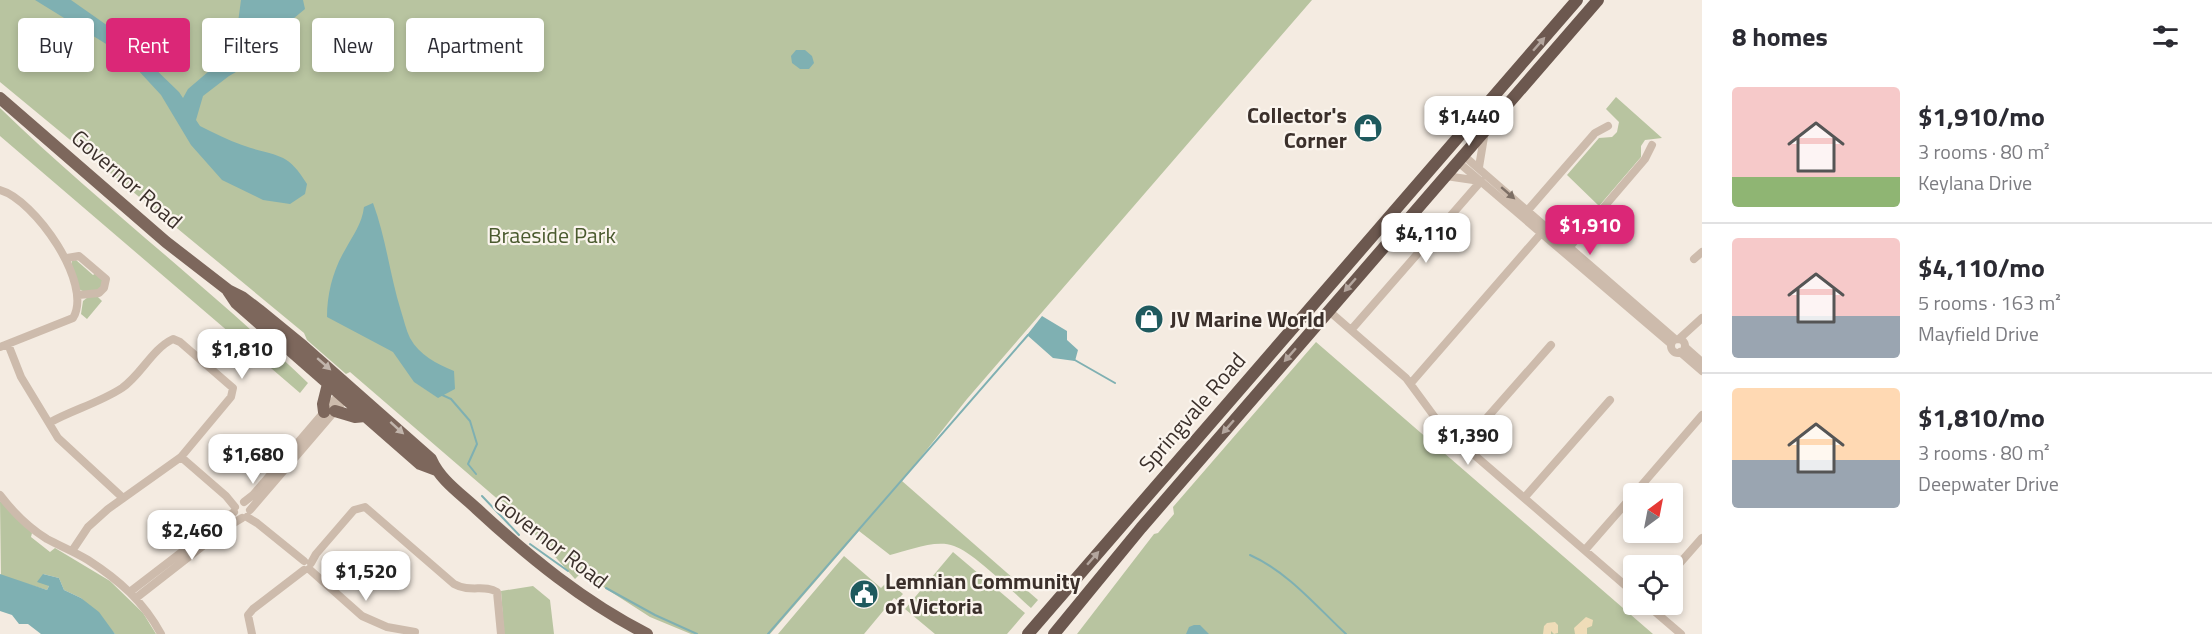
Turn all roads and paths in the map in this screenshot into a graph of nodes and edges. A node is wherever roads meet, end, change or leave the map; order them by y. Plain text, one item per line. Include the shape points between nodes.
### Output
1 (1577, 0) edge
2 (1598, 0) edge
3 (0, 98) edge
4 (1608, 126) dead end
5 (1485, 130) junction
6 (1652, 145) dead end
7 (1448, 149) junction
8 (1460, 158) junction
9 (1479, 167) junction
10 (1446, 176) junction
11 (1481, 181) junction
12 (0, 190) edge
13 (1528, 210) junction
14 (1544, 230) junction
15 (1568, 249) junction
16 (67, 258) junction
17 (228, 290) junction
18 (79, 295) junction
19 (1329, 310) junction
20 (1702, 318) edge
21 (1352, 330) junction
22 (1679, 344) junction
23 (4, 345) edge
24 (1551, 345) dead end
25 (1702, 362) edge
26 (1702, 371) edge
27 (1411, 383) junction
28 (328, 384) junction
29 (347, 392) junction
30 (1610, 400) dead end
31 (330, 411) junction
32 (1702, 415) edge
33 (365, 416) junction
34 (49, 423) junction
35 (1463, 445) junction
36 (181, 457) junction
37 (436, 470) junction
38 (1643, 483) edge
39 (0, 495) edge
40 (123, 498) junction
41 (1524, 498) junction
42 (238, 506) junction
43 (1623, 506) edge
44 (247, 514) junction
45 (1702, 538) edge
46 (1584, 550) junction
47 (72, 551) junction
48 (1683, 560) edge
49 (305, 566) junction
50 (1623, 584) edge
51 (134, 595) junction
52 (1659, 615) edge
53 (415, 632) dead end
54 (161, 634) edge
55 (252, 634) edge
56 (501, 634) edge
57 (647, 634) edge
58 (1028, 634) edge
59 (1054, 634) edge
60 (1681, 634) edge

7 -> 1 highway, Springvale Road
2 - 5 highway, Springvale Road
3 - 17 main road, Governor Road
4 - 13 street via 1595,133
5 - 8 highway, Springvale Road
5 - 9 street
6 - 15 street via 1645,159
7 - 8 highway
58 -> 7 highway, Springvale Road
8 - 9 street
8 - 10 highway, Springvale Road
8 - 11 street
9 -> 13 street
10 - 11 street
10 -> 19 highway, Springvale Road
11 - 14 street
11 - 21 street
12 - 16 street via 40,222
13 - 14 street
14 - 15 street
14 - 27 street
15 - 22 street
16 - 18 street
16 - 18 street via 79,256 106,279 99,293
17 - 28 main road, Governor Road via 236,303
17 -> 29 main road, Governor Road via 259,310
18 - 23 street via 73,318
19 - 21 street
19 -> 59 highway, Springvale Road
20 - 22 street
21 - 27 street
22 - 25 street
22 - 26 street
23 - 34 street
24 - 35 street
27 - 35 street via 1440,424
28 - 29 main road, Governor Road
28 - 31 main road via 323,404
29 - 31 street
29 - 33 main road, Governor Road
29 -> 37 main road, Governor Road via 431,459
30 - 41 street
31 - 33 main road
31 - 42 street via 253,495
31 - 44 street
32 - 38 street
33 - 37 main road, Governor Road via 420,464
34 - 36 street via 120,389 173,339 233,388 231,397
34 - 40 street via 58,438
35 - 41 street
36 - 40 street
36 - 42 street
37 - 57 main road, Governor Road via 554,574
39 - 47 street via 34,530
40 - 47 street via 88,527
41 - 46 street
42 - 44 street via 248,505
42 - 44 street via 237,516
42 - 51 street
43 - 46 street
44 - 49 street
44 - 51 street
45 - 48 street
46 - 50 street
47 - 51 street
49 - 53 street via 362,616 387,627
49 - 55 street via 253,609 249,615
49 - 56 street via 354,510 365,507 454,584 462,589 497,592
51 - 54 street
52 - 60 street

